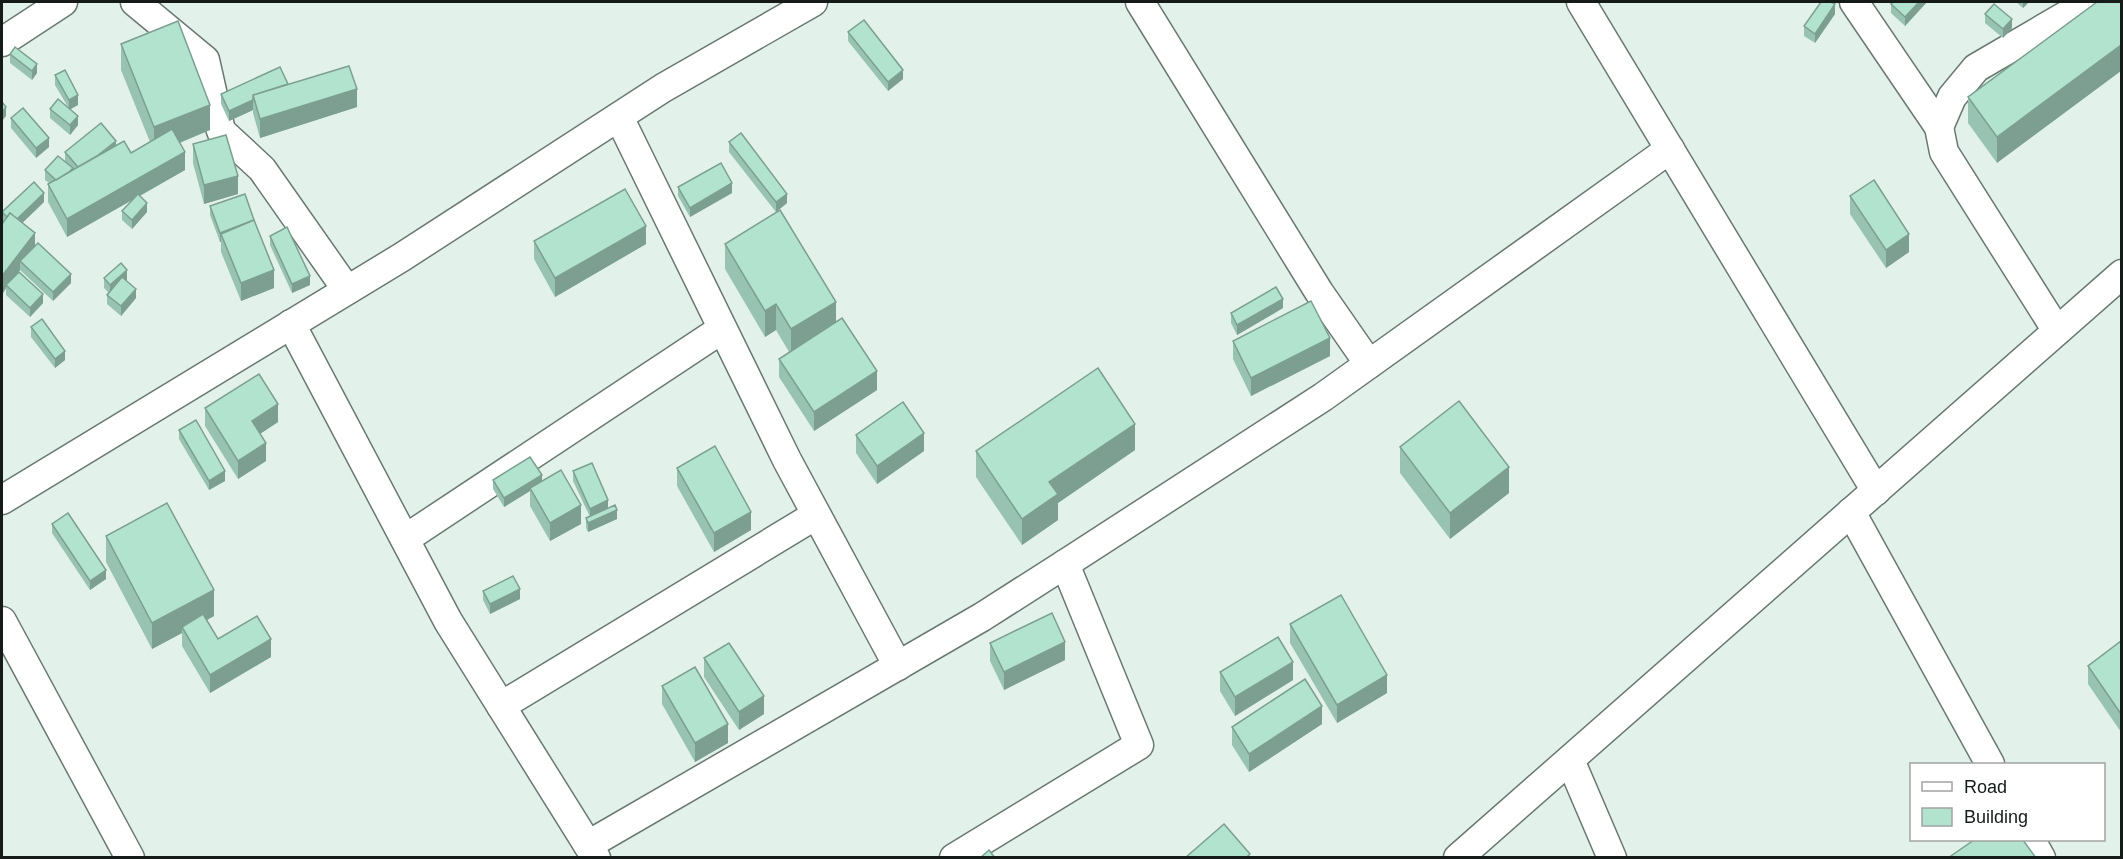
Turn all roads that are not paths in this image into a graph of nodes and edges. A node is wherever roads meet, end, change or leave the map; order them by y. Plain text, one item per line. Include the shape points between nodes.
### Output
1 (63, 2) edge
2 (135, 2) edge
3 (813, 2) edge
4 (1581, 2) edge
5 (1854, 2) edge
6 (2089, 2) edge
7 (1152, 6) edge
8 (2, 42) edge
9 (619, 117) junction
10 (1939, 127) junction
11 (1670, 149) junction
12 (2121, 274) edge
13 (347, 290) junction
14 (291, 324) junction
15 (722, 329) junction
16 (2057, 331) junction
17 (1369, 364) junction
18 (1876, 491) junction
19 (2, 500) edge
20 (1851, 512) junction
21 (816, 515) junction
22 (405, 539) junction
23 (1065, 564) junction
24 (2, 621) edge
25 (897, 666) junction
26 (501, 706) junction
27 (1570, 760) junction
28 (1989, 763) edge
29 (2032, 841) edge
30 (592, 851) edge
31 (130, 858) edge
32 (954, 858) edge
33 (1458, 858) edge
34 (1612, 858) edge
35 (2041, 858) edge

1 - 8 street
2 - 13 street via 205,60 221,131 262,169
3 - 9 street
4 - 11 street
5 - 10 street
6 - 10 street via 1976,68 1952,97
7 - 17 street via 1319,292
9 - 13 street
9 - 15 street
10 - 16 street via 1944,152
11 - 17 street
11 - 18 street
12 - 16 street
13 - 14 street
14 - 19 street
14 - 22 street
15 - 21 street
15 - 22 street
16 - 18 street
17 - 23 street
18 - 20 street
20 - 27 street
20 - 28 street
21 - 25 street
21 - 26 street
22 - 26 street via 448,621
23 - 25 street
23 - 32 street via 1139,745
24 - 31 street
25 - 30 street
26 - 30 street
27 - 33 street
27 - 34 street
29 - 35 street

